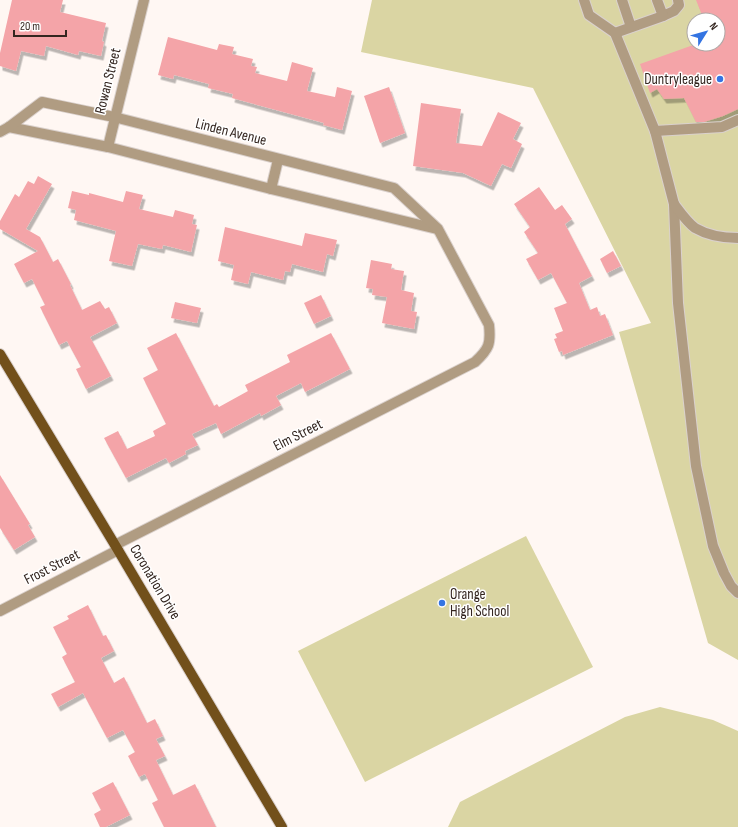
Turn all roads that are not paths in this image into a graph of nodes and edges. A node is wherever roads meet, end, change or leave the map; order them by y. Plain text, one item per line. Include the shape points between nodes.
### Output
1 (144, 0) edge
2 (584, 0) edge
3 (622, 0) edge
4 (657, 0) edge
5 (678, 0) edge
6 (662, 16) junction
7 (631, 27) junction
8 (615, 33) junction
9 (114, 117) junction
10 (738, 120) edge
11 (9, 127) junction
12 (655, 131) junction
13 (0, 132) edge
14 (108, 147) junction
15 (278, 160) junction
16 (271, 189) junction
17 (674, 204) junction
18 (438, 229) junction
19 (738, 238) edge
20 (489, 347) joint
21 (0, 354) edge
22 (117, 547) junction
23 (738, 593) edge
24 (0, 611) edge
25 (279, 826) edge

1 - 9 street, Rowan Street
2 - 8 street via 589,15
3 - 7 street
4 - 6 street
5 - 6 street via 679,5 674,11
6 - 7 street
7 - 8 street
8 - 12 street
9 - 11 street, Linden Avenue via 42,102
9 - 14 street, Rowan Street
9 - 15 street, Linden Avenue
10 - 12 street via 722,127
11 - 13 street, Linden Avenue
11 - 14 street
12 - 17 street
14 - 16 street
15 - 16 street
15 - 18 street, Linden Avenue via 394,188
16 - 18 street
17 - 19 street via 695,228 710,234
17 - 23 street via 678,303 696,466 713,546 724,573
18 - 20 street, Linden Avenue via 490,325
20 - 22 street, Elm Street via 475,362
21 - 22 main road, Coronation Drive
22 - 24 street, Frost Street
22 - 25 main road, Coronation Drive

